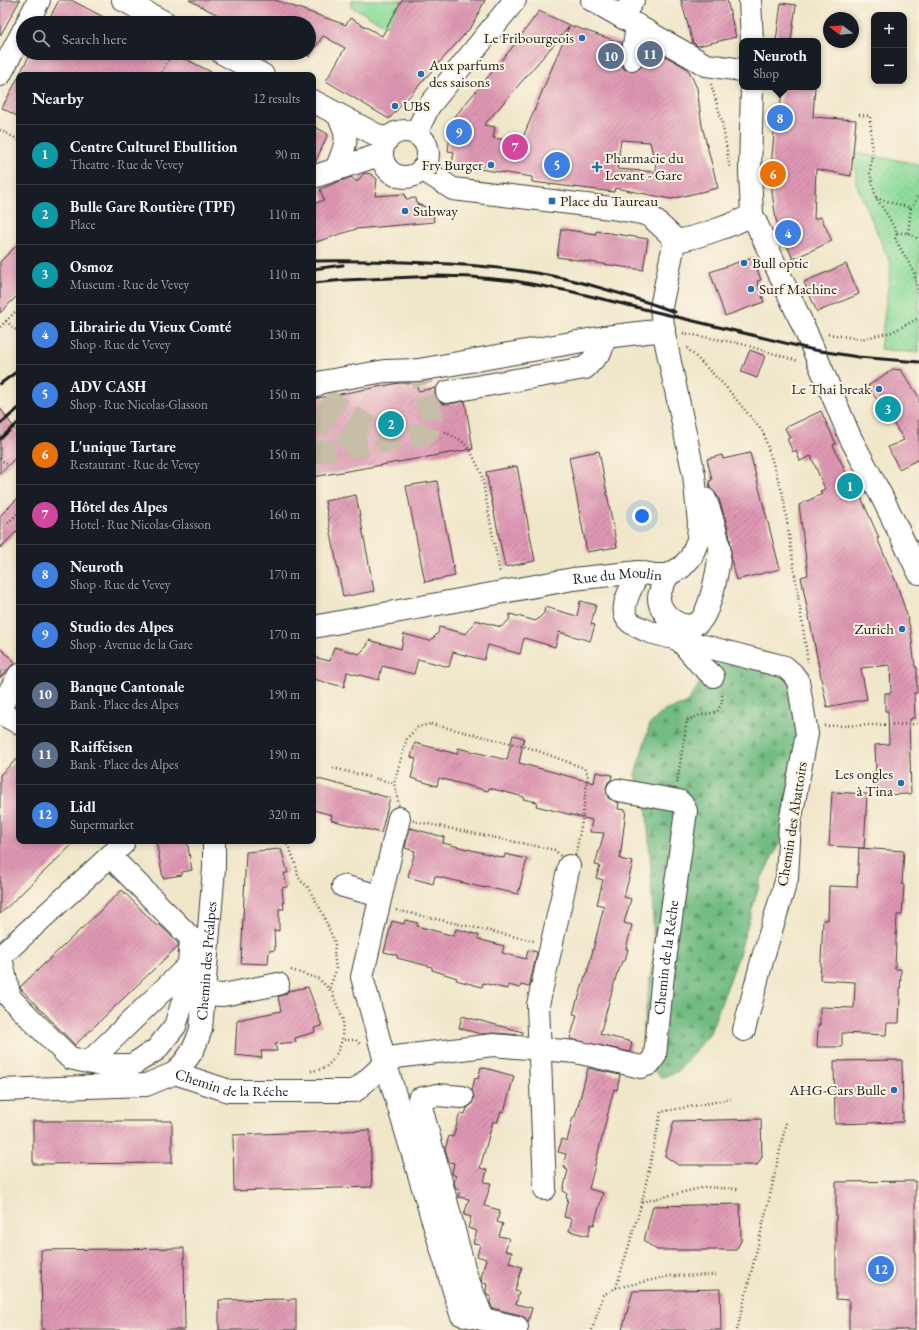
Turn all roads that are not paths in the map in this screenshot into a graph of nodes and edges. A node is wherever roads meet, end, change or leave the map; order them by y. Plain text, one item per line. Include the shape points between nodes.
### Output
1 (39, 0) edge
2 (122, 0) edge
3 (515, 0) edge
4 (592, 0) edge
5 (750, 0) edge
6 (631, 14) edge
7 (31, 16) edge
8 (153, 16) edge
9 (752, 38) edge
10 (16, 44) edge
11 (632, 59) dead end
12 (235, 60) edge
13 (739, 70) edge
14 (257, 72) edge
15 (0, 75) edge
16 (752, 90) edge
17 (316, 103) edge
18 (338, 115) junction
19 (416, 134) junction
20 (384, 147) junction
21 (336, 169) junction
22 (422, 169) junction
23 (316, 176) edge
24 (752, 214) junction
25 (675, 239) junction
26 (664, 330) junction
27 (605, 338) junction
28 (316, 391) edge
29 (447, 392) dead end
30 (694, 475) junction
31 (639, 572) junction
32 (919, 573) edge
33 (668, 575) junction
34 (316, 626) edge
35 (678, 638) junction
36 (713, 676) road end
37 (16, 680) edge
38 (0, 708) edge
39 (0, 713) edge
40 (16, 721) edge
41 (618, 790) dead end
42 (399, 818) road end
43 (214, 844) edge
44 (116, 848) edge
45 (569, 866) road end
46 (343, 886) dead end
47 (379, 901) junction
48 (0, 958) edge
49 (188, 966) junction
50 (284, 977) road end
51 (204, 994) junction
52 (744, 1030) dead end
53 (539, 1049) junction
54 (384, 1060) junction
55 (89, 1062) junction
56 (175, 1073) junction
57 (0, 1090) edge
58 (462, 1097) dead end
59 (422, 1112) junction
60 (402, 1118) junction
61 (545, 1189) dead end
62 (453, 1259) junction
63 (517, 1327) dead end

1 - 7 street
2 - 8 street
3 - 19 street via 429,106
4 - 6 street
5 - 9 street
6 - 11 street
6 - 13 street via 706,65
10 - 15 street
12 - 14 street
16 - 24 street
17 - 18 street
18 - 20 street
18 - 21 street via 344,126 346,145
19 - 20 street via 403,131 391,135
19 - 22 street via 426,143 428,150 426,164
20 - 21 street
20 - 22 street via 383,162 393,173 408,176
21 - 23 street
22 - 25 street via 454,189 642,213 649,215
24 - 25 street via 748,218 685,239
24 - 32 street via 850,437
25 - 26 street, Rue du Moulin via 662,307
26 - 27 street
26 - 30 street, Rue du Moulin
27 - 28 street via 419,370 389,381 325,392
27 - 29 street via 601,351 585,368
30 - 33 street, Rue du Moulin via 699,523 698,540 687,562
30 - 33 street via 707,502 720,548 715,584 704,618 698,623 690,625 672,621 661,608 661,588
31 - 33 street, Rue du Moulin
31 - 34 street, Rue du Moulin via 573,579
31 - 35 street, Chemin des Abattoirs via 624,609 626,616 639,628
35 - 36 street
35 - 52 street, Chemin des Abattoirs via 785,667 798,681 806,728 790,822 787,878
37 - 38 street
39 - 40 street
41 - 53 street, Chemin de la Réche via 678,801 686,811 663,976 655,1056 650,1064 641,1067 576,1052
42 - 47 street
43 - 51 street, Chemin des Préalpes
44 - 48 street
44 - 49 street via 190,938
45 - 53 street via 538,1005
46 - 47 street
47 - 54 street via 362,977
48 - 55 street via 10,998 70,1058
49 - 55 street
49 - 55 street via 187,989 175,1026 156,1050 132,1065
50 - 51 street via 223,995
51 - 56 street, Chemin des Préalpes via 202,1030 196,1047
53 - 54 street, Chemin de la Réche via 493,1045
53 - 61 street
54 - 56 street, Chemin de la Réche via 355,1091 229,1091
54 - 60 street
56 - 57 street, Chemin de la Réche via 146,1086
58 - 59 street via 437,1095 419,1099
59 - 60 street
59 - 62 street
60 - 62 street
62 - 63 street via 461,1314

